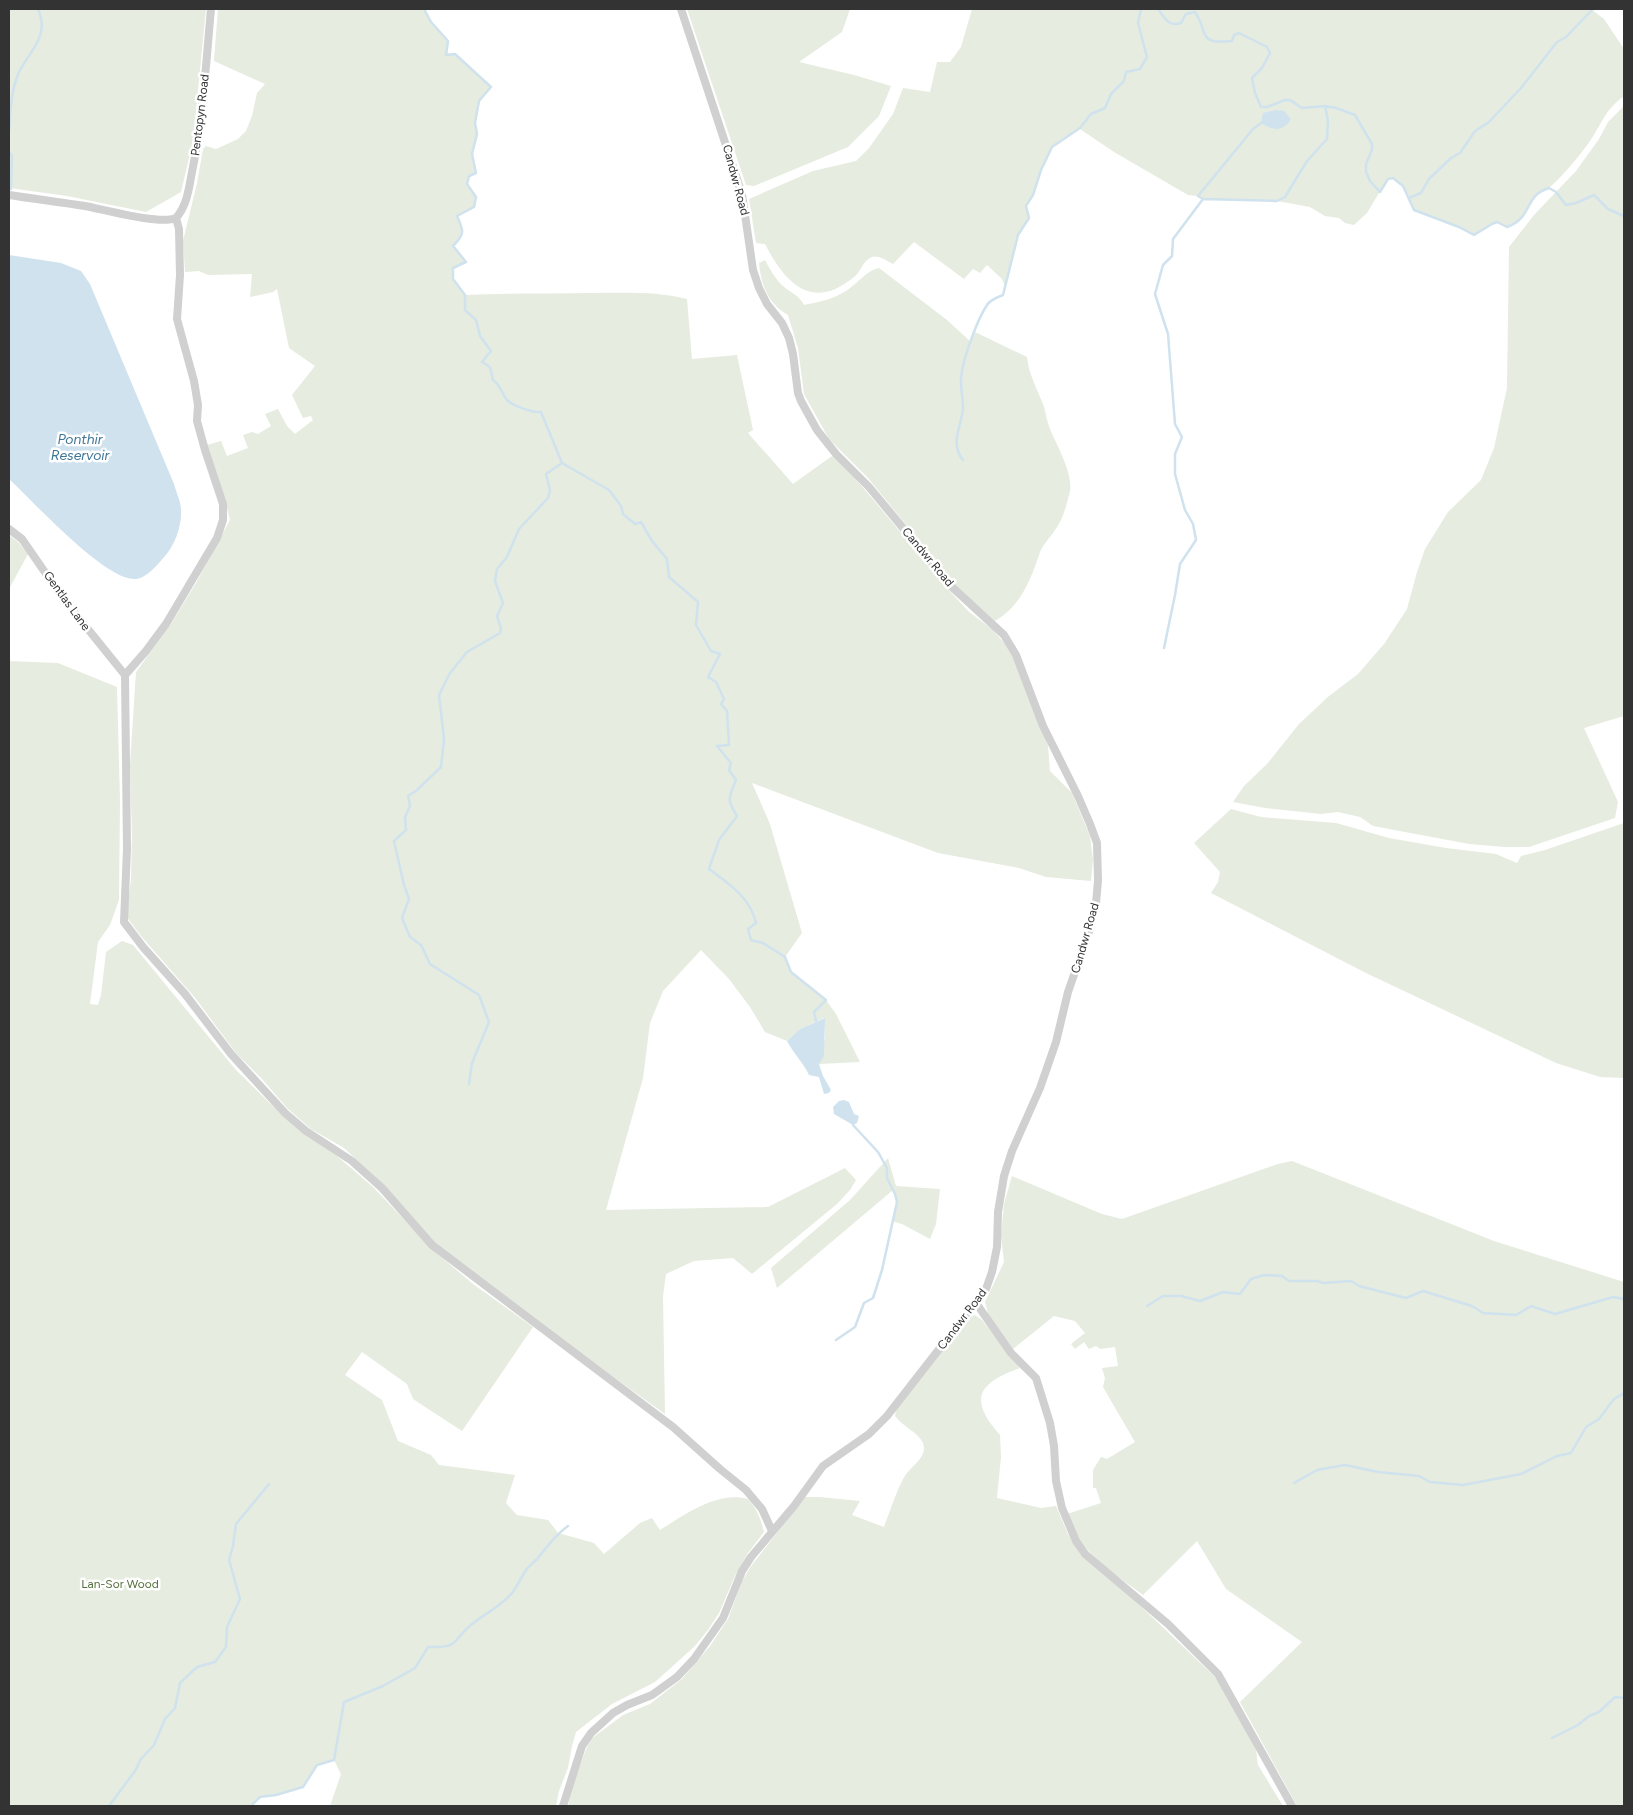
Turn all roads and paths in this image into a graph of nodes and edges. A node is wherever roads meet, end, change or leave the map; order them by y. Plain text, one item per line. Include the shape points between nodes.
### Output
1 (211, 9) edge
2 (681, 9) edge
3 (9, 195) edge
4 (176, 218) junction
5 (9, 529) edge
6 (125, 675) junction
7 (976, 1303) junction
8 (772, 1531) junction
9 (563, 1806) edge
10 (1292, 1806) edge

1 - 4 street, Pentopyn Road via 199,138 187,197
2 - 7 street, Candwr Road via 740,188 759,288 789,338 801,401 817,430 836,454 869,487 952,587 1004,635 1016,655 1043,726 1097,843 1098,881 1090,929 1040,1088 1006,1168 992,1272
3 - 4 street via 156,220
4 - 6 street via 180,275 177,319 194,381 197,421 223,504 223,520 217,538 166,624
5 - 6 street, Gentlas Lane via 22,538 68,604
6 - 8 street via 128,849 124,922 231,1054 285,1113 358,1166 432,1245 674,1427 746,1490 762,1509
7 - 8 street, Candwr Road via 887,1416 869,1434 823,1466
7 - 10 street via 1011,1353 1036,1378 1050,1423 1062,1508 1076,1541 1085,1554 1168,1624 1218,1674
8 - 9 street, Candwr Road via 742,1571 723,1618 694,1660 652,1696 613,1713 591,1733 582,1746

